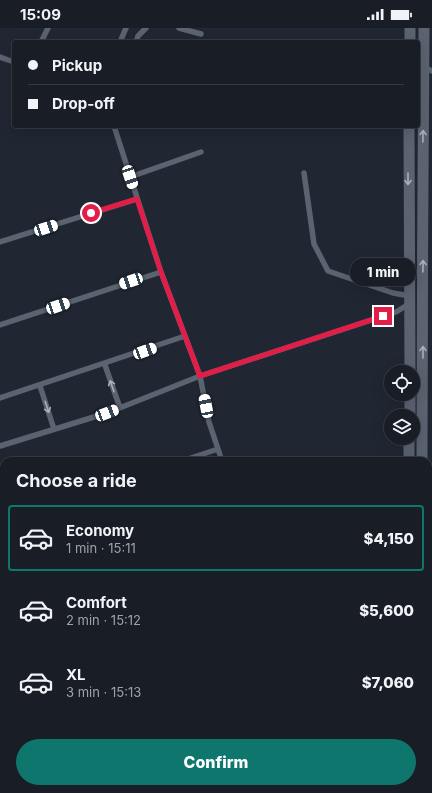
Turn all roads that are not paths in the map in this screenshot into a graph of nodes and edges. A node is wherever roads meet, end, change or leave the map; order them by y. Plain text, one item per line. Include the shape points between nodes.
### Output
1 (48, 28) edge
2 (126, 28) edge
3 (146, 28) edge
4 (179, 28) edge
5 (410, 28) edge
6 (424, 28) edge
7 (201, 34) dead end
8 (42, 40) edge
9 (121, 40) edge
10 (137, 40) edge
11 (410, 40) edge
12 (0, 57) edge
13 (12, 61) edge
14 (428, 70) edge
15 (115, 128) edge
16 (409, 128) edge
17 (201, 152) dead end
18 (304, 173) dead end
19 (130, 177) junction
20 (137, 199) junction
21 (0, 242) edge
22 (161, 272) junction
23 (410, 300) junction
24 (427, 307) edge
25 (396, 312) junction
26 (411, 315) junction
27 (422, 318) junction
28 (432, 324) edge
29 (0, 326) edge
30 (185, 336) junction
31 (105, 365) junction
32 (410, 365) edge
33 (200, 376) junction
34 (40, 386) junction
35 (0, 398) edge
36 (120, 408) junction
37 (54, 429) junction
38 (409, 445) edge
39 (0, 446) edge
40 (218, 449) junction
41 (194, 457) edge
42 (221, 457) edge
43 (409, 457) edge
44 (422, 457) edge

1 - 8 lane
2 - 9 lane
3 - 10 lane
4 - 7 lane
5 - 11 street
6 - 14 street
12 - 13 lane
24 -> 14 street
15 - 19 lane
16 -> 23 street
17 - 19 lane
18 - 23 lane via 314,244 328,271
19 - 20 lane
20 - 21 lane
20 - 22 lane
22 - 29 lane
22 - 30 lane
23 - 24 street
23 - 25 lane
23 - 26 street
24 - 27 street
25 - 26 lane
25 - 33 lane
26 - 27 street
26 - 32 street
27 - 28 street
44 -> 27 street
30 - 31 lane
30 - 33 lane
31 - 34 lane
36 -> 31 lane
33 - 36 lane
33 - 40 lane via 209,422
34 - 35 lane
34 -> 37 lane
36 - 37 lane
37 - 39 lane
38 - 43 street
40 - 41 lane
40 - 42 lane

